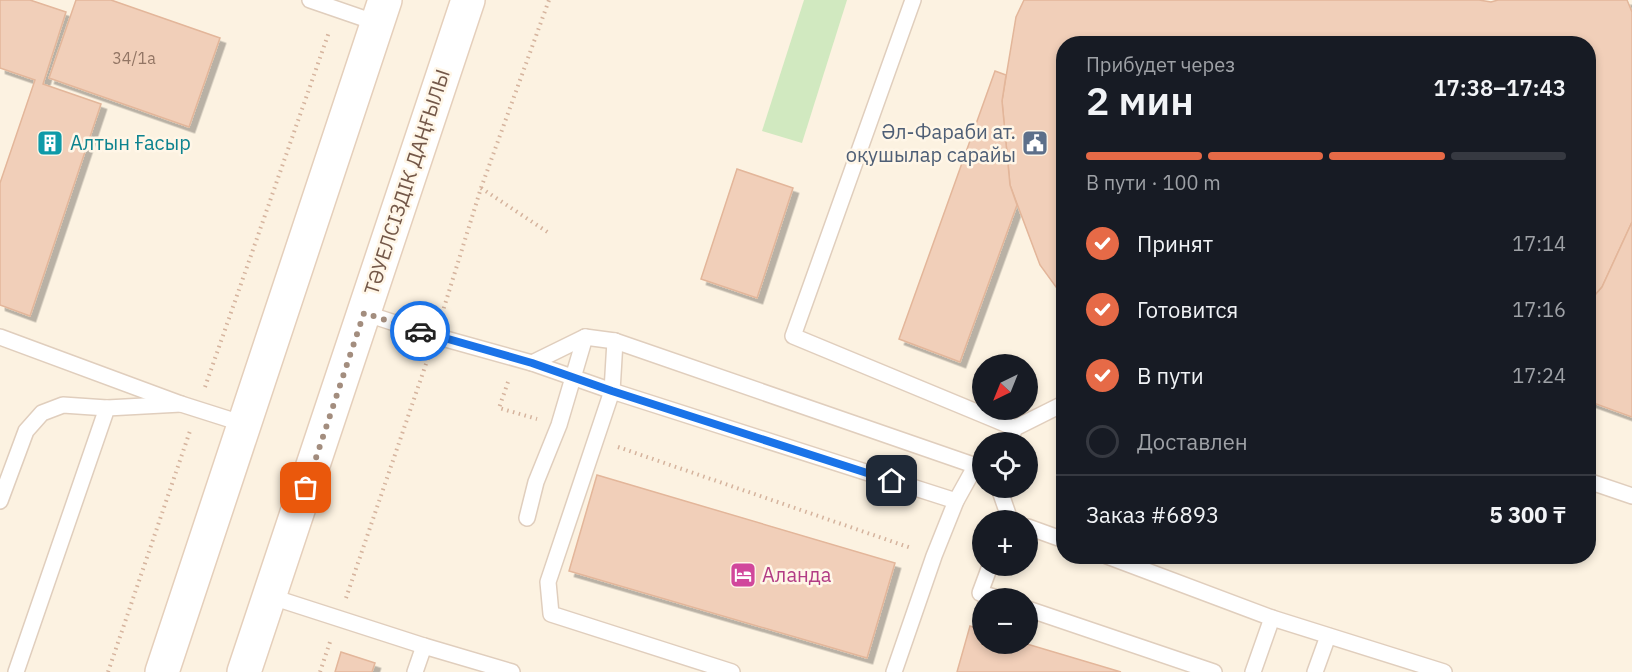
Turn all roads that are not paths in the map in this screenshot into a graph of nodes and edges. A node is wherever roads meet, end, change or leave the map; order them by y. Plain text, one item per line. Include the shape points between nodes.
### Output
1 (310, 0) edge
2 (468, 0) edge
3 (913, 0) edge
4 (381, 12) edge
5 (364, 313) junction
6 (0, 337) edge
7 (585, 337) junction
8 (615, 341) junction
9 (532, 363) junction
10 (573, 377) junction
11 (612, 391) junction
12 (180, 404) junction
13 (107, 408) junction
14 (1056, 408) edge
15 (244, 424) junction
16 (1005, 432) edge
17 (1017, 432) edge
18 (972, 465) edge
19 (972, 477) edge
20 (1596, 484) edge
21 (1632, 496) edge
22 (0, 501) edge
23 (956, 501) junction
24 (527, 518) dead end
25 (1038, 531) edge
26 (1056, 537) edge
27 (1128, 564) edge
28 (269, 596) junction
29 (1038, 612) edge
30 (1272, 618) junction
31 (1328, 636) junction
32 (424, 646) junction
33 (16, 672) edge
34 (162, 672) edge
35 (244, 672) edge
36 (415, 672) edge
37 (512, 672) edge
38 (732, 672) edge
39 (894, 672) edge
40 (1214, 672) edge
41 (1253, 672) edge
42 (1315, 672) edge
43 (1444, 672) edge

1 - 4 lane via 337,9
2 - 5 main road, ТӘУЕЛСІЗДІК ДАҢҒЫЛЫ
3 - 16 lane via 793,336
4 - 15 main road
5 - 9 lane
5 - 28 main road, ТӘУЕЛСІЗДІК ДАҢҒЫЛЫ
6 - 12 lane
7 - 8 lane
7 - 9 lane
7 - 10 lane
8 - 11 lane
8 - 18 lane
9 - 10 lane
10 - 11 lane
10 - 24 lane
11 - 23 lane
11 - 38 lane via 548,582 551,614
12 - 13 lane
12 - 15 lane
13 - 22 lane via 63,405 42,413 26,431
13 - 33 lane
14 - 17 lane
15 - 34 main road
19 - 23 lane
20 - 21 lane
23 - 39 lane
25 - 26 lane
27 - 30 lane
28 - 32 lane
28 - 35 main road, ТӘУЕЛСІЗДІК ДАҢҒЫЛЫ
29 - 40 lane
30 - 31 lane
30 - 41 lane
31 - 42 lane
31 - 43 lane
32 - 36 lane
32 - 37 lane

